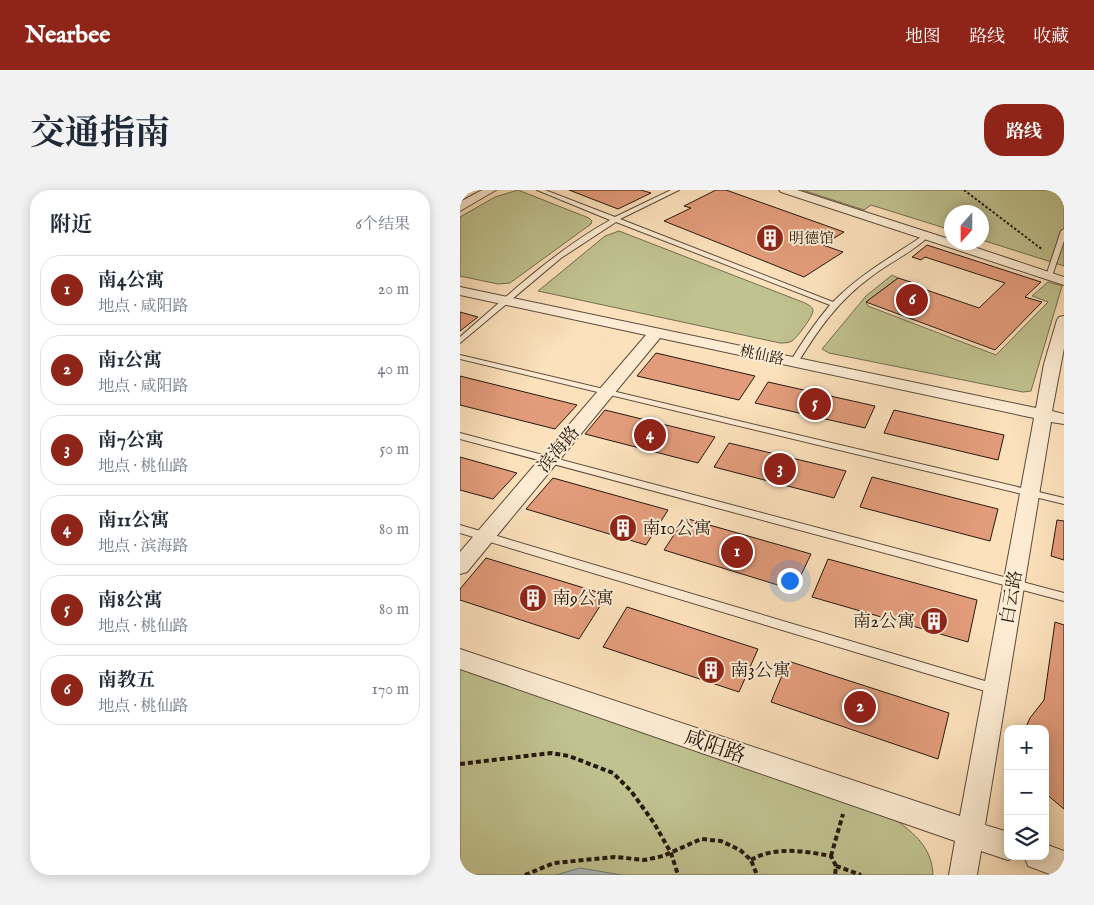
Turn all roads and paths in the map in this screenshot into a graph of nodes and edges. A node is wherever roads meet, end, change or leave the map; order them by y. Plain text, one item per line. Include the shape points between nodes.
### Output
1 (490, 190) edge
2 (540, 190) edge
3 (676, 190) edge
4 (785, 190) edge
5 (964, 190) edge
6 (460, 207) edge
7 (616, 220) junction
8 (1064, 231) edge
9 (926, 236) junction
10 (1054, 259) junction
11 (1049, 276) junction
12 (1064, 280) edge
13 (460, 291) edge
14 (507, 301) junction
15 (835, 305) junction
16 (1063, 327) edge
17 (656, 333) junction
18 (460, 341) edge
19 (460, 357) edge
20 (794, 362) junction
21 (606, 392) junction
22 (1043, 414) junction
23 (1064, 419) edge
24 (460, 436) edge
25 (549, 460) junction
26 (1029, 493) junction
27 (1064, 501) edge
28 (460, 528) edge
29 (485, 536) junction
30 (460, 566) edge
31 (1014, 583) junction
32 (1064, 597) edge
33 (460, 659) edge
34 (995, 689) junction
35 (460, 764) edge
36 (849, 792) junction
37 (970, 833) junction
38 (1004, 845) edge
39 (671, 853) junction
40 (831, 856) junction
41 (751, 860) junction
42 (1049, 860) edge
43 (1064, 865) edge
44 (836, 866) junction
45 (525, 875) edge
46 (678, 875) edge
47 (757, 875) edge
48 (835, 875) edge
49 (861, 875) edge
50 (963, 875) edge

1 - 6 street
2 - 7 lane
3 - 7 lane
4 - 9 street
5 - 10 path
7 - 14 lane via 592,233
7 - 15 lane
8 - 10 lane
9 - 11 street
9 - 15 lane via 855,286
10 - 11 lane
11 - 12 street
13 - 14 street, 桃仙路
14 - 17 street, 桃仙路
14 - 18 lane
15 - 20 lane via 808,338
16 - 22 street, 白云路
17 - 20 street, 桃仙路
17 - 21 street, 滨海路
19 - 21 lane
20 - 22 street, 桃仙路
21 - 25 street, 滨海路
21 - 26 lane
22 - 23 street, 桃仙路
22 - 26 street, 白云路
24 - 25 lane
25 - 29 street, 滨海路
25 - 31 lane
26 - 27 lane
26 - 31 street, 白云路
28 - 29 lane
29 - 30 street, 滨海路
29 - 34 lane
31 - 32 lane
31 - 34 street, 白云路
33 - 36 street, 咸阳路
34 - 37 street, 白云路
35 - 39 path via 551,753 569,756 613,773 632,790
36 - 37 street, 咸阳路
36 - 40 path
37 - 38 street, 咸阳路
37 - 50 street, 白云路
39 - 41 path via 701,839 721,841 740,850
39 - 45 path via 645,860 615,857 554,863
39 - 46 path
40 - 41 path via 799,850 758,854
40 - 44 path
41 - 47 path
42 - 43 street
44 - 48 path
44 - 49 path

